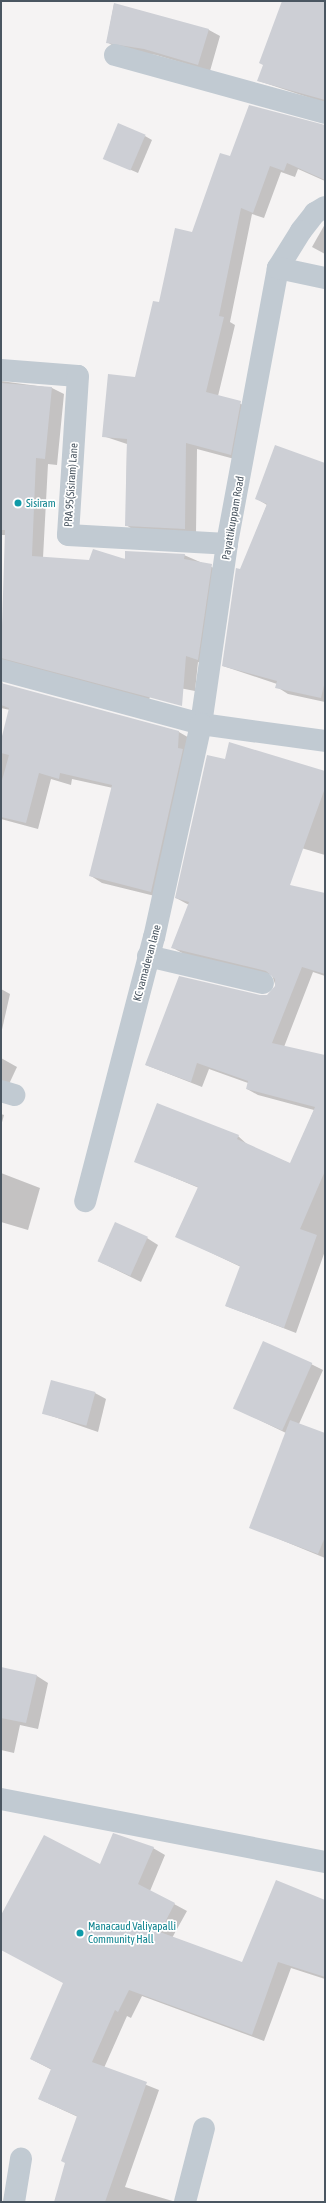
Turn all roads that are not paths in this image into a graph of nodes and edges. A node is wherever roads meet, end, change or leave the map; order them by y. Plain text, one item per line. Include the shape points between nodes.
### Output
1 (115, 56) dead end
2 (325, 113) edge
3 (325, 207) edge
4 (278, 268) junction
5 (325, 278) edge
6 (1, 370) edge
7 (227, 544) junction
8 (1, 670) edge
9 (201, 724) junction
10 (325, 741) edge
11 (148, 956) junction
12 (263, 983) dead end
13 (85, 1201) dead end
14 (1, 1799) edge
15 (325, 1862) edge
16 (204, 2128) dead end
17 (22, 2159) dead end
18 (14, 2202) edge
19 (185, 2202) edge

1 - 2 street
3 - 4 street, Payattikuppam Road via 315,213 301,231
4 - 5 street
4 - 7 street, Payattikuppam Road
6 - 7 street, PRA 95(Sisiram) Lane via 78,376 68,535
7 - 9 street, Payattikuppam Road
8 - 9 street
9 - 10 street
9 - 11 street, KC vamadevan lane
11 - 12 street
11 - 13 street, KC vamadevan lane
14 - 15 street
16 - 19 street
17 - 18 street

